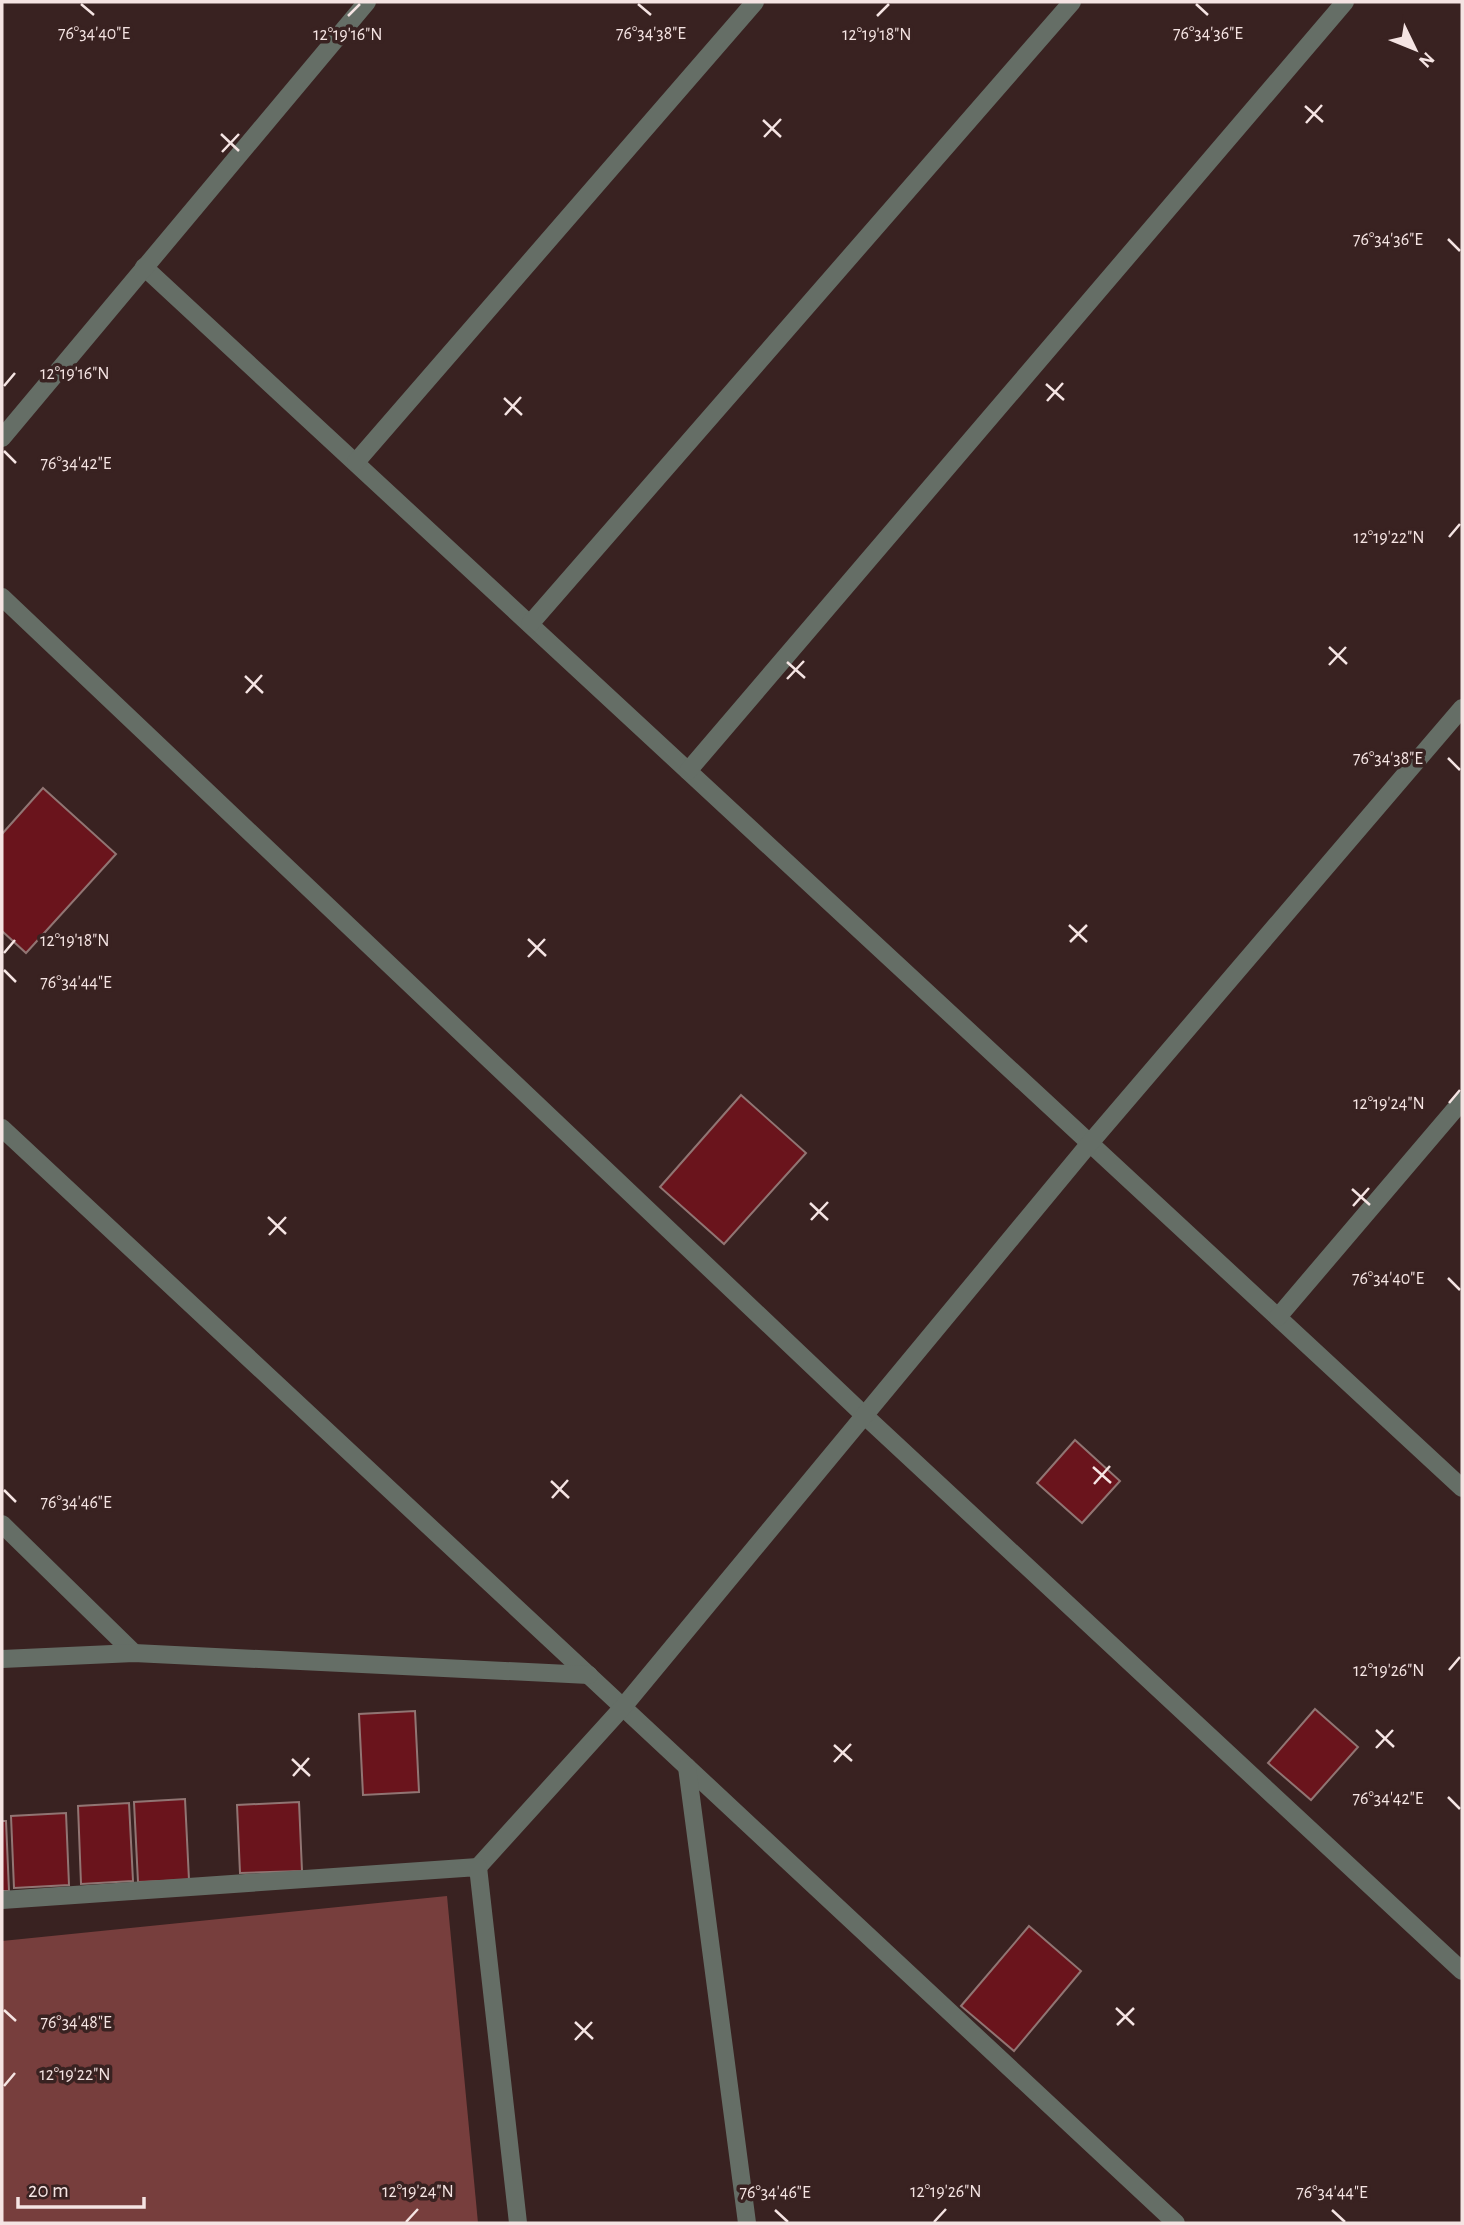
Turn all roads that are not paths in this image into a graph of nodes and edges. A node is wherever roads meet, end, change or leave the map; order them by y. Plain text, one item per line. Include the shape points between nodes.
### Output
1 (367, 2) edge
2 (755, 2) edge
3 (1072, 2) edge
4 (1345, 2) edge
5 (144, 267) junction
6 (2, 438) edge
7 (356, 463) junction
8 (2, 597) edge
9 (530, 624) junction
10 (1462, 708) edge
11 (688, 771) junction
12 (1462, 1101) edge
13 (2, 1128) edge
14 (1090, 1143) junction
15 (1278, 1317) junction
16 (864, 1415) junction
17 (1462, 1488) edge
18 (2, 1524) edge
19 (134, 1653) junction
20 (2, 1659) edge
21 (589, 1675) junction
22 (623, 1707) junction
23 (687, 1767) junction
24 (478, 1867) junction
25 (2, 1900) edge
26 (1462, 1971) edge
27 (518, 2223) edge
28 (747, 2223) edge
29 (1177, 2223) edge

1 - 5 street
2 - 7 street
3 - 9 street
4 - 11 street
5 - 6 street
5 - 7 street
7 - 9 street
8 - 16 street
9 - 11 street
10 - 14 street
11 - 14 street
12 - 15 street
13 - 21 street
14 - 15 street
14 - 16 street
15 - 17 street
16 - 22 street
16 - 26 street
18 - 19 street
19 - 20 street
19 - 21 street
21 - 22 street
22 - 23 street
22 - 24 street
23 - 28 street
23 - 29 street
24 - 25 street
24 - 27 street

